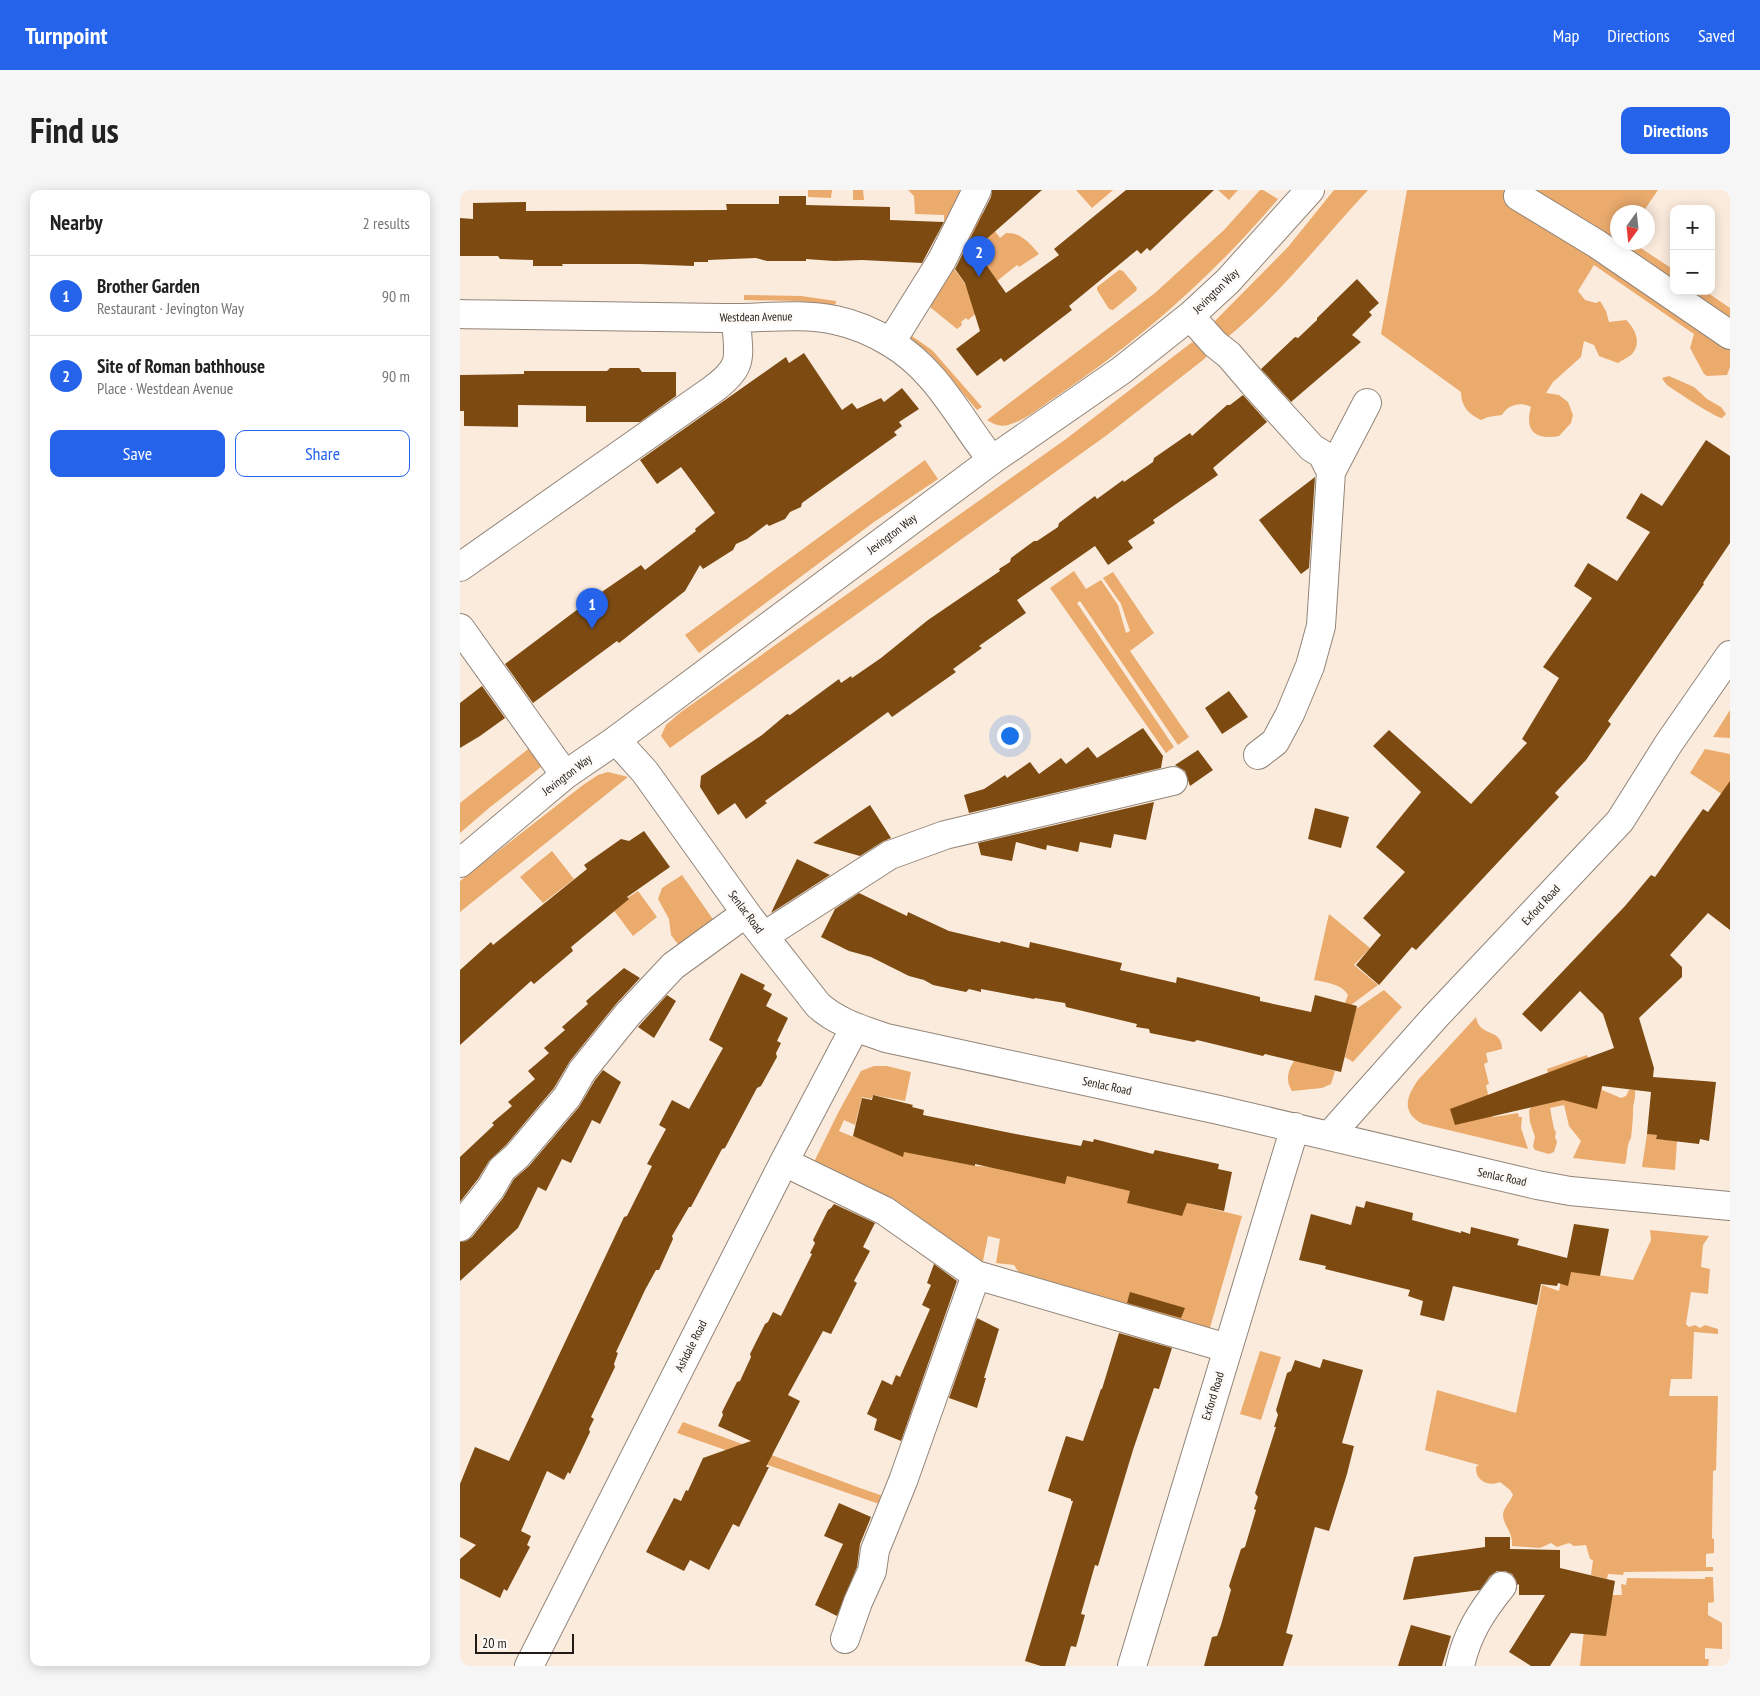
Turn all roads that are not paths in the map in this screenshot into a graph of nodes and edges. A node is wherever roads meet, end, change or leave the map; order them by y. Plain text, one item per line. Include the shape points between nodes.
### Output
1 (978, 190) edge
2 (1310, 190) edge
3 (1518, 196) dead end
4 (460, 314) edge
5 (1190, 316) junction
6 (736, 318) junction
7 (1730, 335) edge
8 (891, 342) junction
9 (1367, 403) dead end
10 (1332, 458) junction
11 (992, 460) junction
12 (460, 567) edge
13 (460, 628) edge
14 (1730, 655) edge
15 (616, 740) junction
16 (1258, 755) dead end
17 (565, 775) junction
18 (1173, 781) dead end
19 (460, 863) edge
20 (746, 913) junction
21 (764, 936) junction
22 (855, 1027) junction
23 (1296, 1127) junction
24 (1329, 1136) junction
25 (784, 1162) junction
26 (1730, 1206) edge
27 (460, 1227) edge
28 (976, 1275) junction
29 (1227, 1348) junction
30 (1502, 1586) dead end
31 (845, 1639) dead end
32 (529, 1666) edge
33 (1132, 1666) edge
34 (1460, 1666) edge

1 - 8 street via 942,260
2 - 5 street, Jevington Way via 1228,281
3 - 7 street via 1597,244
4 - 6 street, Westdean Avenue
5 - 10 street via 1312,448
5 - 11 street, Jevington Way via 1128,365
6 - 8 street, Westdean Avenue via 817,317 837,320
6 - 12 street via 738,360 732,374
8 - 11 street, Westdean Avenue via 921,365
9 - 10 street
10 - 16 street via 1321,626 1310,666 1290,714 1274,742
11 - 15 street, Jevington Way
13 - 17 street
14 - 24 street, Exford Road via 1620,821
15 - 17 street, Jevington Way
15 - 20 street, Senlac Road via 644,772
17 - 19 street, Jevington Way
18 - 21 street via 944,835 890,854
20 - 21 street, Senlac Road
20 - 27 street via 673,966 624,1018 585,1067 567,1097 502,1169
21 - 22 street, Senlac Road via 824,1011
22 - 23 street, Senlac Road via 886,1038
22 - 25 street, Ashdale Road
23 - 24 street, Senlac Road
23 - 29 street, Exford Road
24 - 26 street, Senlac Road via 1570,1191
25 - 28 street via 885,1211
25 - 32 street, Ashdale Road
28 - 29 street
28 - 31 street
29 - 33 street, Exford Road
30 - 34 street via 1481,1612

